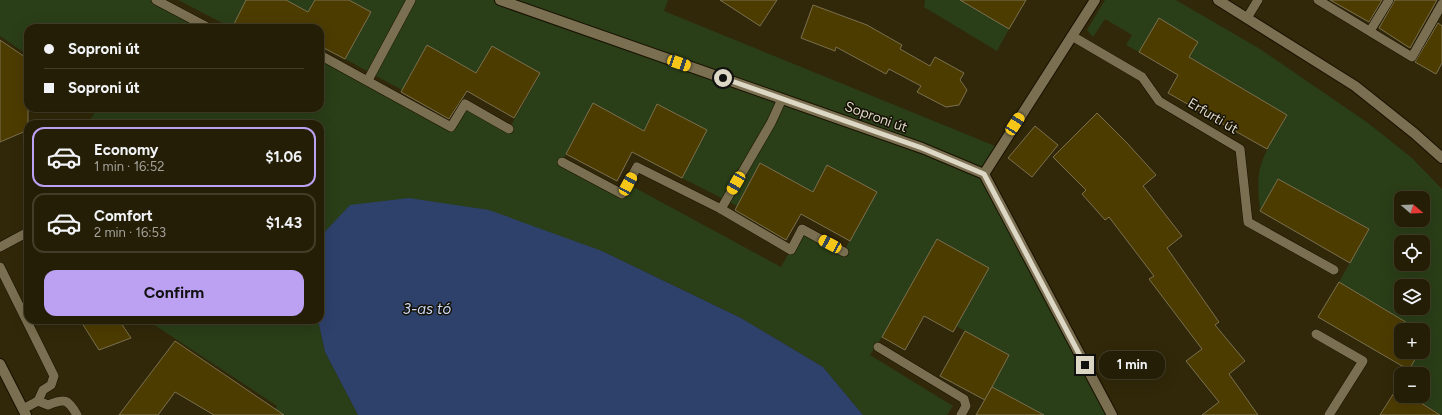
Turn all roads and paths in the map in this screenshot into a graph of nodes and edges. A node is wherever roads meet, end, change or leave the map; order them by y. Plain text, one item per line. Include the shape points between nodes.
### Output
1 (156, 0) edge
2 (410, 0) edge
3 (500, 0) edge
4 (1095, 0) edge
5 (1218, 0) edge
6 (1258, 0) edge
7 (1388, 0) edge
8 (1321, 1) edge
9 (1442, 4) edge
10 (1247, 18) junction
11 (201, 24) edge
12 (1370, 31) junction
13 (1072, 36) junction
14 (324, 57) edge
15 (368, 80) junction
16 (782, 98) junction
17 (509, 129) dead end
18 (1442, 158) edge
19 (562, 162) dead end
20 (984, 174) junction
21 (721, 209) junction
22 (24, 234) edge
23 (0, 247) edge
24 (844, 252) dead end
25 (0, 267) edge
26 (1334, 270) dead end
27 (24, 315) edge
28 (28, 324) edge
29 (1316, 334) dead end
30 (878, 347) dead end
31 (0, 364) edge
32 (38, 400) junction
33 (24, 412) edge
34 (1331, 414) edge
35 (77, 415) edge
36 (961, 415) edge
37 (1112, 415) edge

1 - 11 lane
2 - 15 lane
3 - 16 street, Soproni út
4 - 13 street
5 - 10 street
6 - 10 lane
7 - 12 lane
8 - 12 lane
9 - 12 lane via 1412,57
10 - 18 street via 1355,86
13 - 20 street
13 - 26 lane, Erfurti út via 1142,77 1159,101 1240,149 1248,222
14 - 15 lane
15 - 17 lane via 452,127 465,104
16 - 20 street, Soproni út via 922,148
16 - 21 lane via 771,123
19 - 21 lane via 622,194 637,167
20 - 37 street
21 - 24 lane via 791,250 802,230
22 - 23 lane
25 - 27 lane
28 - 32 lane via 54,376 51,385 43,390
29 - 34 lane via 1363,361
30 - 36 lane via 964,399 966,406
31 - 33 street
32 - 33 lane
32 - 35 lane via 48,405 62,400 67,401

